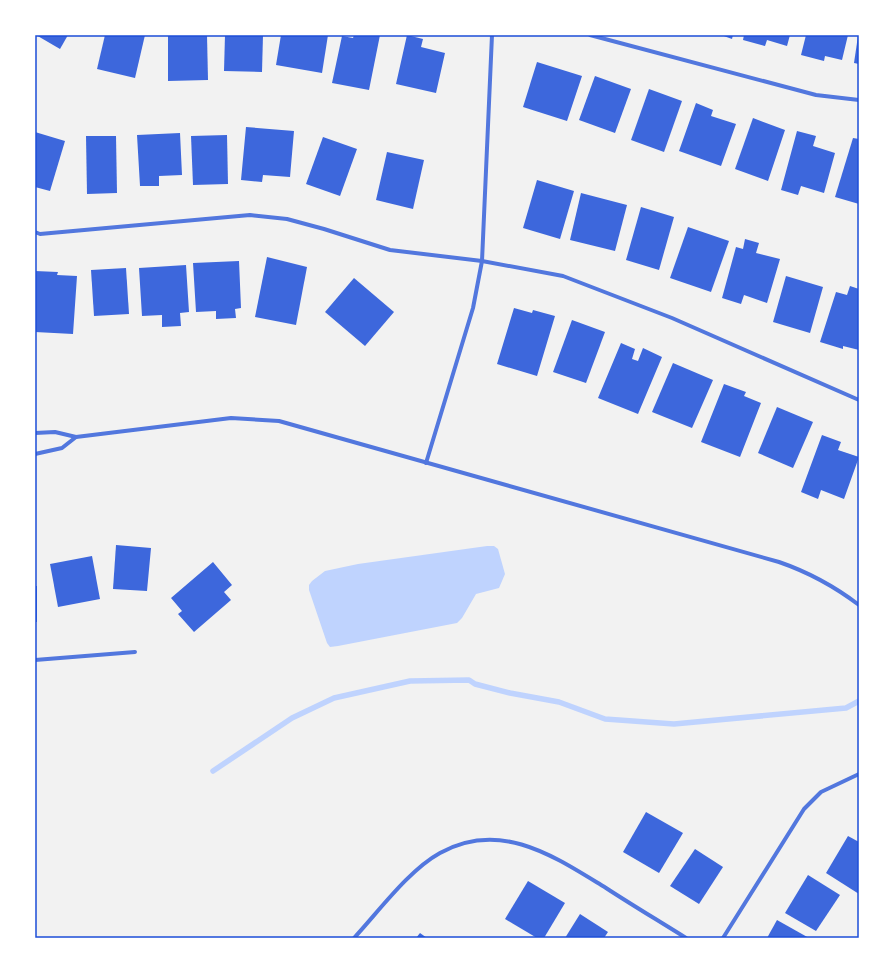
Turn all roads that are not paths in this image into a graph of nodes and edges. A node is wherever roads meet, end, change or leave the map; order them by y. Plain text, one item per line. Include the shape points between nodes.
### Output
1 (492, 35) edge
2 (590, 35) edge
3 (859, 100) edge
4 (35, 232) edge
5 (482, 261) junction
6 (859, 400) edge
7 (35, 433) edge
8 (76, 437) junction
9 (35, 454) edge
10 (426, 463) junction
11 (859, 605) edge
12 (135, 652) dead end
13 (35, 660) edge
14 (859, 774) edge
15 (354, 938) edge
16 (686, 938) edge
17 (723, 938) edge

1 - 5 street
2 - 3 street via 816,94
4 - 5 street via 40,234 95,230 250,215 287,219 390,250
5 - 6 street via 563,276 672,318
5 - 10 street via 474,308
7 - 8 street via 55,432
8 - 9 street via 62,448
8 - 10 street via 231,418 278,422
10 - 11 street via 779,562 806,571
12 - 13 street
14 - 17 street via 821,792 804,809
15 - 16 street via 426,862 441,852 459,845 497,840 518,842 554,856

